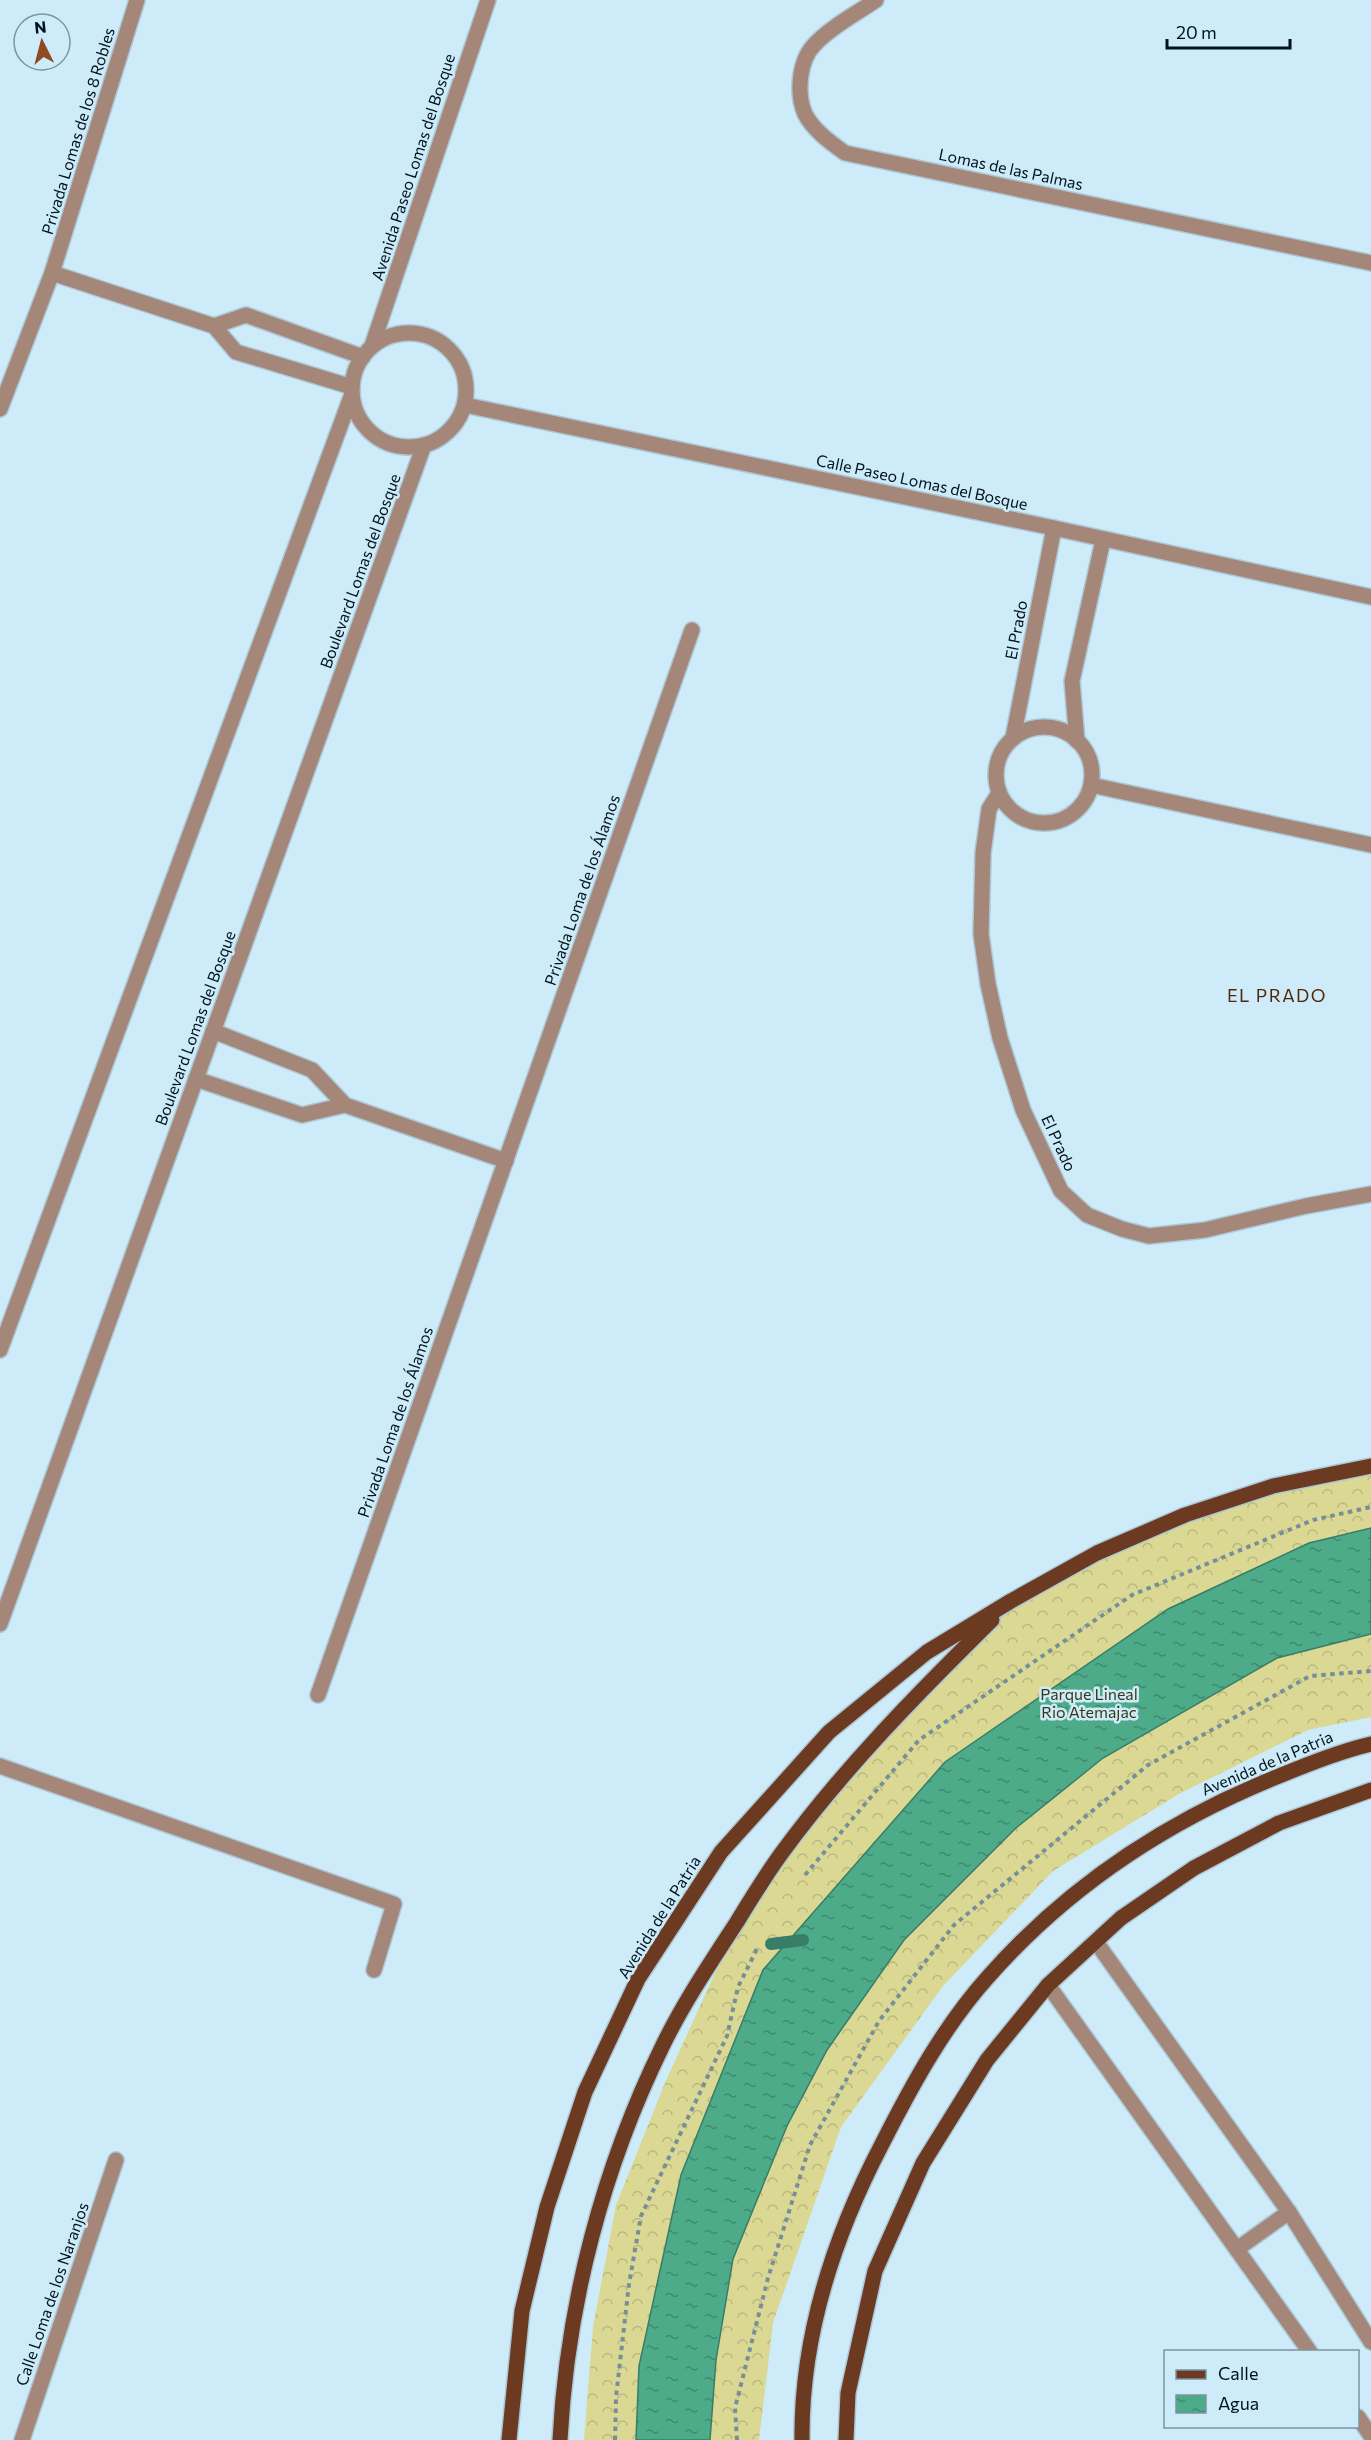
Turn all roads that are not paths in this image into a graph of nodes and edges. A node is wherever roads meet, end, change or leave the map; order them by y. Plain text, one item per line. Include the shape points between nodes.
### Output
1 (137, 0) edge
2 (488, 0) edge
3 (876, 0) edge
4 (1371, 263) edge
5 (52, 273) junction
6 (214, 326) junction
7 (368, 351) junction
8 (352, 390) junction
9 (465, 405) junction
10 (0, 409) edge
11 (424, 445) junction
12 (1054, 528) junction
13 (1103, 540) junction
14 (1371, 597) edge
15 (692, 630) dead end
16 (1013, 738) junction
17 (1077, 741) junction
18 (1091, 785) junction
19 (999, 793) junction
20 (1371, 845) edge
21 (213, 1031) junction
22 (196, 1079) junction
23 (345, 1105) junction
24 (506, 1161) junction
25 (1371, 1194) edge
26 (0, 1350) edge
27 (1371, 1466) edge
28 (1011, 1601) junction
29 (0, 1624) edge
30 (318, 1695) dead end
31 (1371, 1744) edge
32 (0, 1766) edge
33 (1371, 1790) edge
34 (1096, 1942) junction
35 (374, 1970) dead end
36 (1048, 1985) junction
37 (116, 2160) dead end
38 (1289, 2212) junction
39 (1237, 2249) junction
40 (1371, 2342) edge
41 (1310, 2350) edge
42 (1359, 2418) edge
43 (1371, 2436) edge
44 (22, 2440) edge
45 (509, 2440) edge
46 (560, 2440) edge
47 (802, 2440) edge
48 (846, 2440) edge

1 - 5 street, Privada Lomas de los 8 Robles
2 - 7 street, Avenida Paseo Lomas del Bosque
3 - 4 street, Lomas de las Palmas via 814,45 799,87 806,114 824,137 845,153
5 - 6 street
5 - 10 street, Privada Lomas de los 8 Robles
6 - 7 street via 246,315
6 - 8 street via 236,352
7 - 8 street via 354,376
7 - 9 street via 398,334 420,334 441,342 452,351 465,376
8 - 11 street via 361,421 376,436 396,445
8 - 26 street
9 - 11 street via 450,430
9 - 12 street, Calle Paseo Lomas del Bosque
11 - 21 street, Boulevard Lomas del Bosque
12 - 13 street, Calle Paseo Lomas del Bosque
12 - 16 street, El Prado
13 - 14 street, Calle Paseo Lomas del Bosque
13 - 17 street via 1072,681
15 - 24 street, Privada Loma de los Álamos
16 - 17 street via 1046,727
16 - 19 street via 998,764
17 - 18 street via 1090,761
18 - 19 street via 1073,814 1048,823 1015,814
18 - 20 street
19 - 25 street, El Prado via 989,809 983,853 981,934 988,984 1023,1110 1061,1191 1087,1215 1149,1236 1205,1230
21 - 22 street, Boulevard Lomas del Bosque
21 - 23 street via 312,1070
22 - 23 street via 302,1115
22 - 29 street, Boulevard Lomas del Bosque
23 - 24 street
24 - 30 street, Privada Loma de los Álamos
27 - 28 main road, Avenida de la Patria via 1273,1486 1185,1515 1097,1553
28 - 45 main road, Avenida de la Patria via 927,1652 829,1732 721,1852 638,1979 585,2092 547,2207 522,2311
28 - 46 main road, Avenida de la Patria via 877,1739 781,1854 663,2044 622,2141 585,2263 563,2387
31 - 47 main road, Avenida de la Patria via 1232,1794 1171,1827 1070,1896 987,1978 920,2073 845,2224 815,2324
32 - 35 street via 394,1904
33 - 34 main road via 1279,1823 1194,1868 1121,1918
34 - 36 main road
34 - 38 street
36 - 39 street
36 - 48 main road via 987,2060 923,2163 875,2271 848,2393
37 - 44 street, Calle Loma de los Naranjos
38 - 39 street
38 - 40 street
39 - 41 street
42 - 43 street

